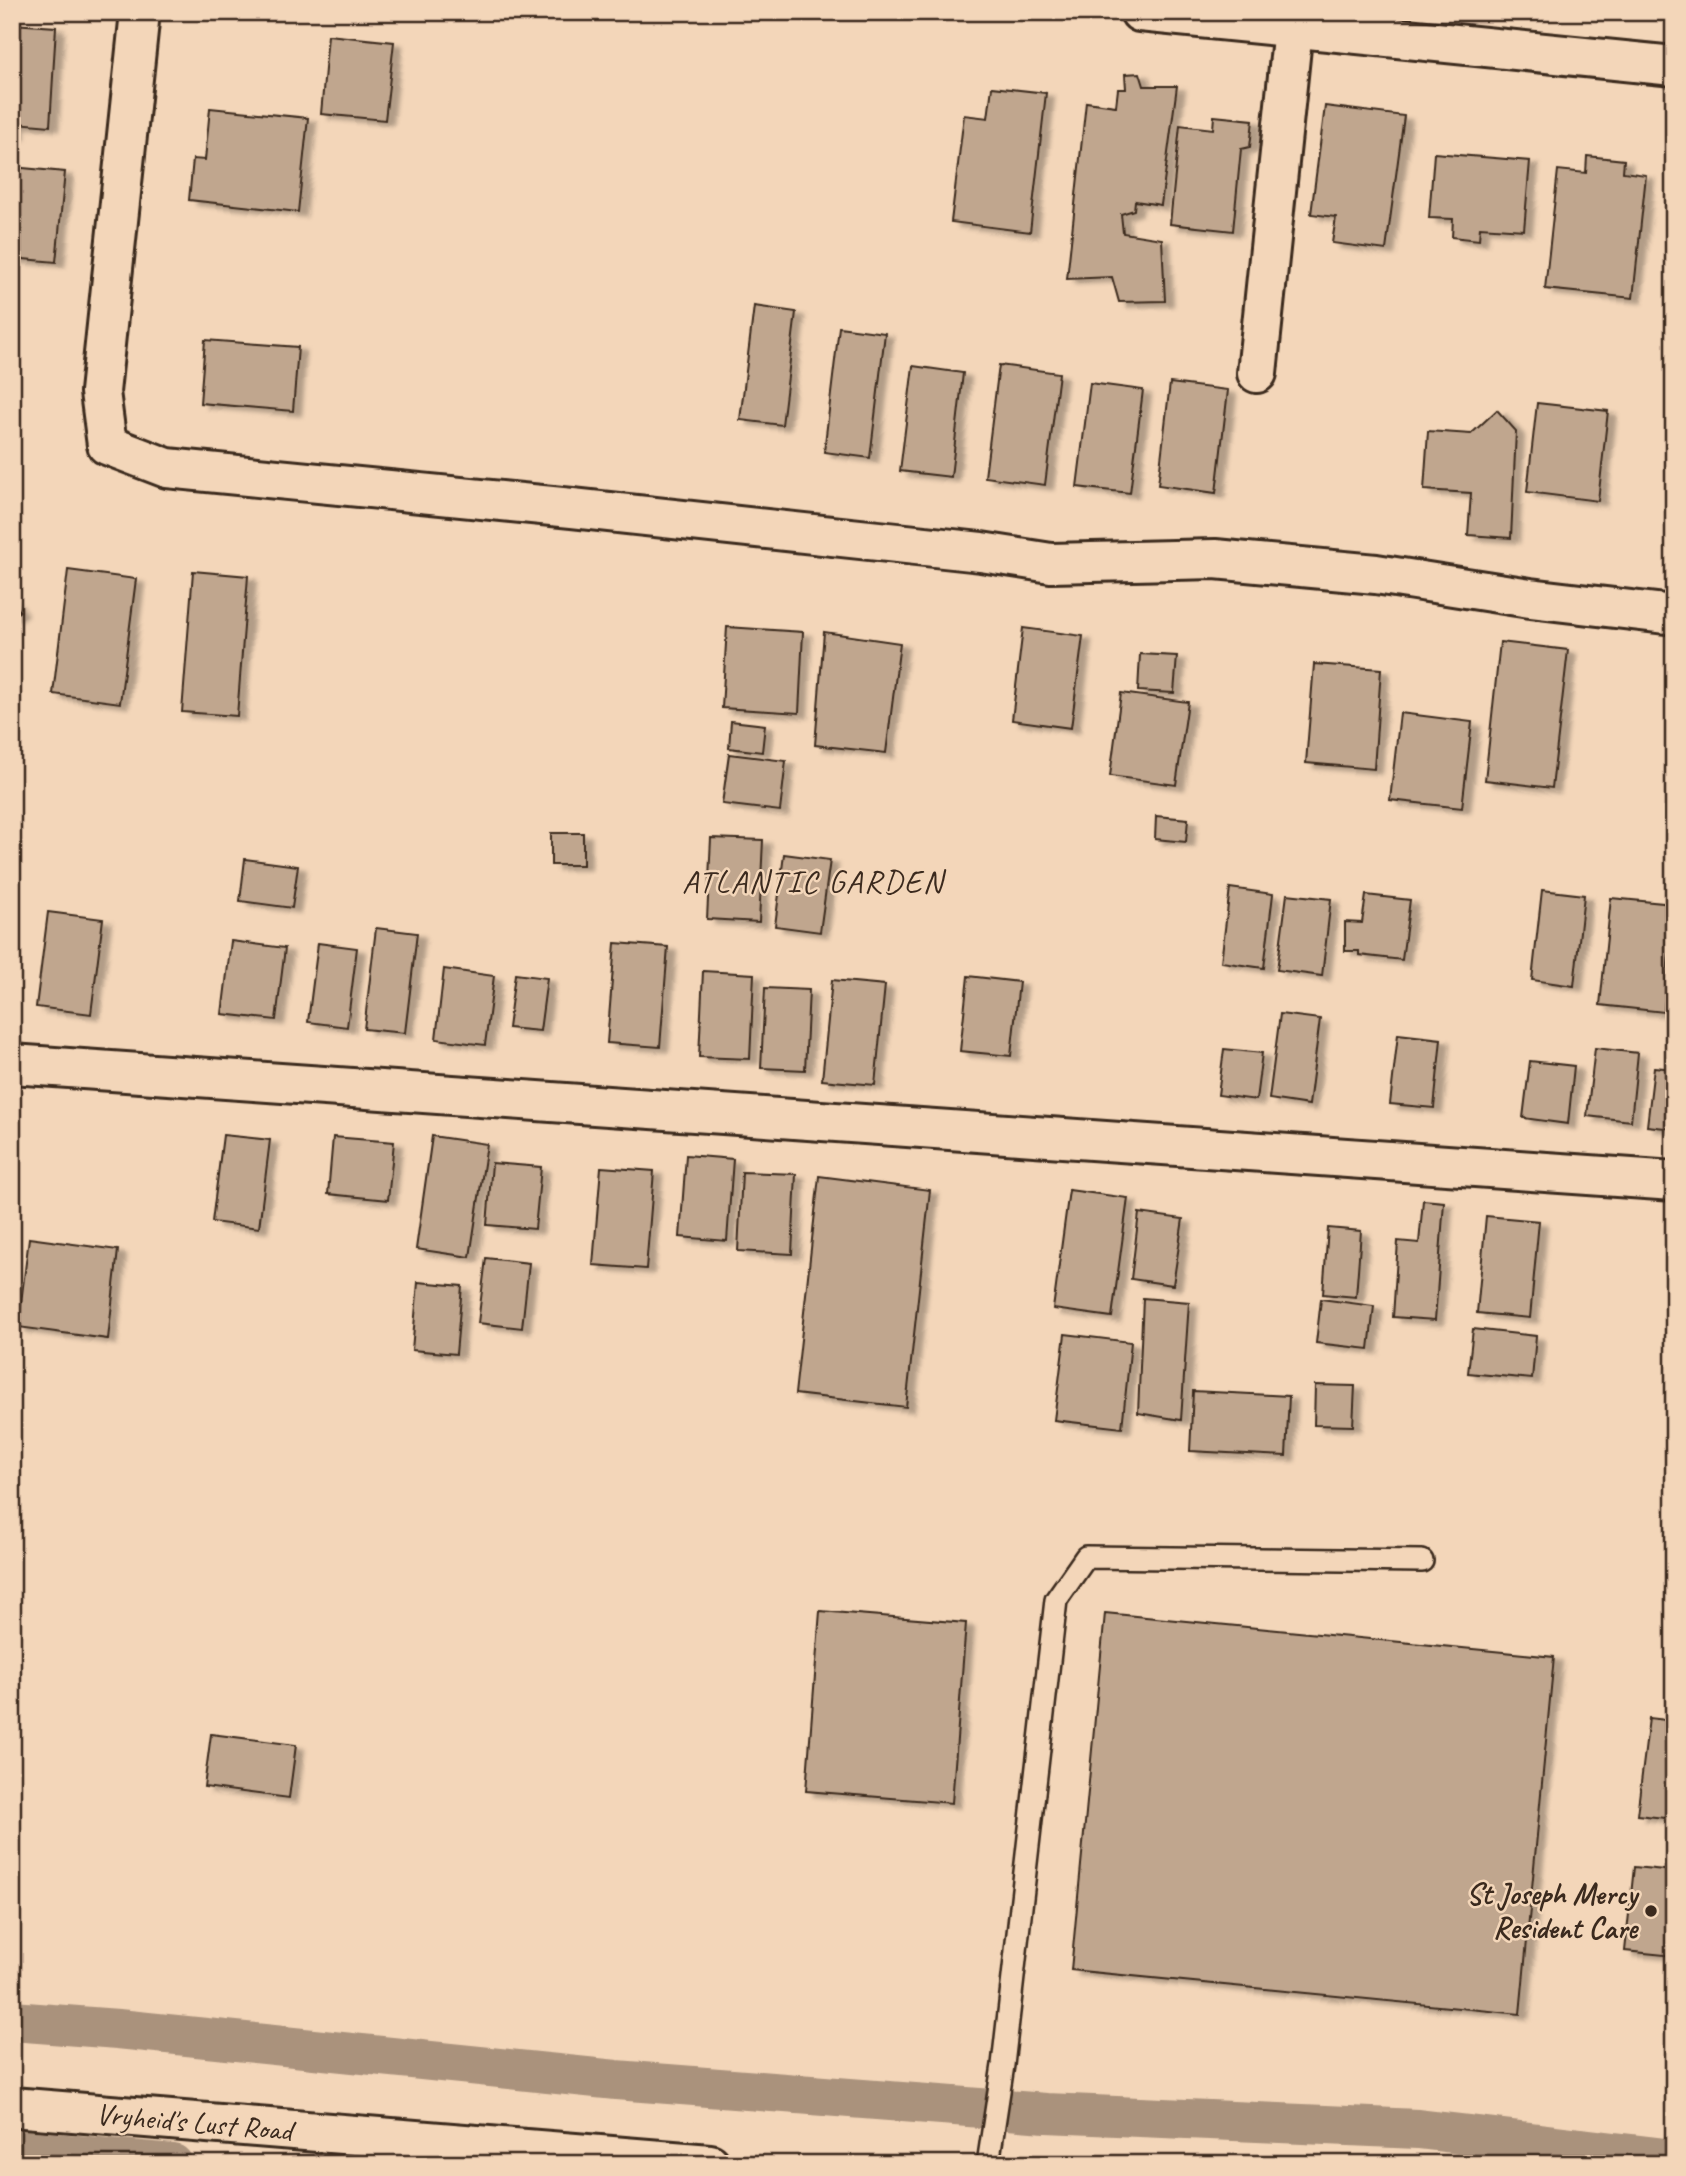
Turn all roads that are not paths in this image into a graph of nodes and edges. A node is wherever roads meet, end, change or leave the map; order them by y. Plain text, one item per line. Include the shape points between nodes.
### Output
1 (140, 12) edge
2 (1140, 12) edge
3 (1293, 28) junction
4 (1674, 66) edge
5 (1256, 373) dead end
6 (1674, 615) edge
7 (12, 1064) edge
8 (1674, 1181) edge
9 (1422, 1561) dead end
10 (12, 2107) edge
11 (989, 2155) edge
12 (710, 2164) edge

1 - 6 street via 100,392 107,445 167,468 954,549 1051,563 1215,559 1376,574
2 - 3 street
3 - 4 street
3 - 5 street
7 - 8 street
9 - 11 lane via 1086,1557 1056,1600
10 - 12 street, Vryheid's Lust Road

